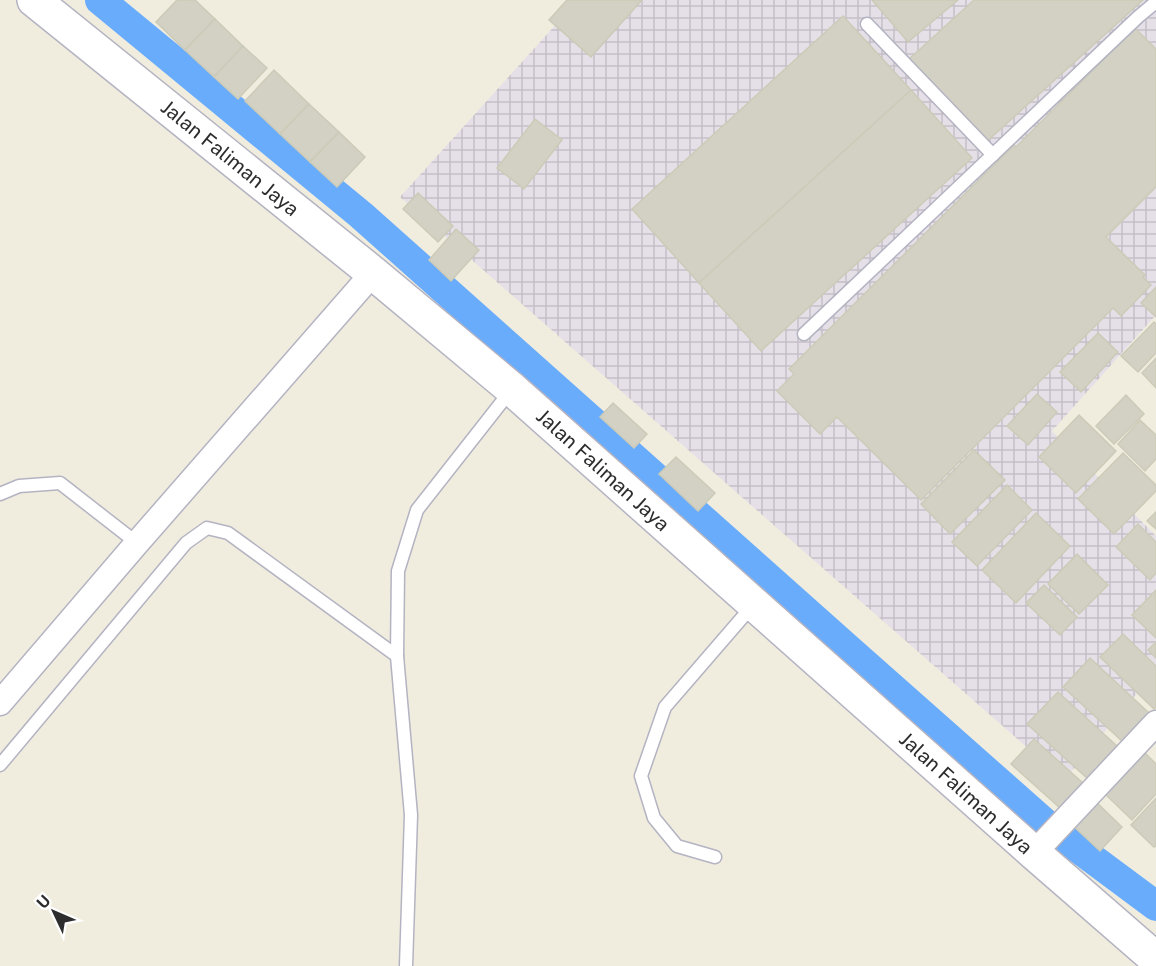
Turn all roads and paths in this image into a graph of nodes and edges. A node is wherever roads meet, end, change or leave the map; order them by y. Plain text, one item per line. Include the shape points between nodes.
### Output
1 (34, 0) edge
2 (1156, 2) edge
3 (867, 24) dead end
4 (993, 155) junction
5 (373, 273) junction
6 (804, 334) dead end
7 (513, 389) junction
8 (0, 494) edge
9 (137, 543) junction
10 (754, 603) junction
11 (397, 656) junction
12 (0, 703) edge
13 (1156, 723) edge
14 (0, 765) edge
15 (1038, 848) junction
16 (715, 856) dead end
17 (1156, 959) edge
18 (406, 966) edge

1 - 5 street, Jalan Faliman Jaya
2 - 4 lane
3 - 4 lane
4 - 6 lane
5 - 7 street, Jalan Faliman Jaya
5 - 9 street
7 - 10 street, Jalan Faliman Jaya
7 - 11 lane via 417,510 398,571
8 - 9 lane via 20,486 60,483
9 - 12 street
10 - 15 street, Jalan Faliman Jaya
10 - 16 lane via 664,707 641,776 654,818 677,846
11 - 14 lane via 228,533 207,528 186,543
11 - 18 lane via 411,815
13 - 15 street
15 - 17 street, Jalan Faliman Jaya

